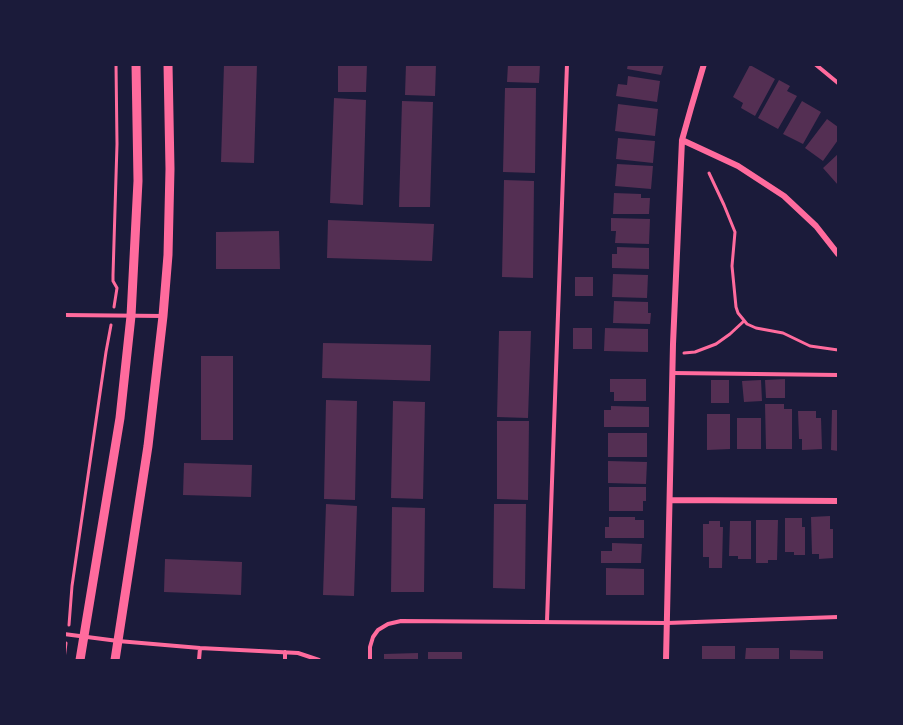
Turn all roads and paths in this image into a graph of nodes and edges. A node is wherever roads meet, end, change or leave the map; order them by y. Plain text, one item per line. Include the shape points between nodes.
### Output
1 (116, 64) edge
2 (136, 64) edge
3 (168, 64) edge
4 (567, 64) edge
5 (704, 64) edge
6 (814, 64) edge
7 (838, 83) edge
8 (682, 140) junction
9 (709, 173) dead end
10 (838, 254) edge
11 (117, 288) dead end
12 (64, 315) edge
13 (131, 316) junction
14 (163, 316) junction
15 (744, 321) junction
16 (108, 341) dead end
17 (838, 350) edge
18 (673, 353) junction
19 (673, 373) junction
20 (838, 375) edge
21 (670, 500) junction
22 (838, 501) edge
23 (70, 612) dead end
24 (838, 617) edge
25 (548, 621) junction
26 (667, 623) junction
27 (64, 634) edge
28 (84, 636) junction
29 (118, 641) junction
30 (200, 648) junction
31 (285, 652) junction
32 (80, 660) edge
33 (115, 660) edge
34 (199, 660) edge
35 (285, 660) edge
36 (319, 660) edge
37 (370, 660) edge
38 (666, 660) edge

1 - 11 path via 113,275
2 - 13 street via 138,181
3 - 14 street via 170,169
4 - 25 lane
5 - 8 street
6 - 7 lane
8 - 10 street via 738,166 784,196
8 - 18 street
9 - 15 path via 735,232 735,297
12 - 13 lane
13 - 14 lane
13 - 28 street via 120,418
14 - 29 street
15 - 17 path via 810,346
15 - 18 path via 716,344 695,352
16 - 23 path
18 - 19 street
19 - 20 lane
19 - 21 street
21 - 22 street
21 - 26 street
24 - 26 lane
25 - 26 lane
25 - 37 lane via 401,621 378,630 370,647
26 - 38 street
27 - 28 lane
28 - 29 lane
28 - 32 street
29 - 30 lane
29 - 33 street
30 - 31 lane
30 - 34 lane
31 - 35 lane
31 - 36 lane

